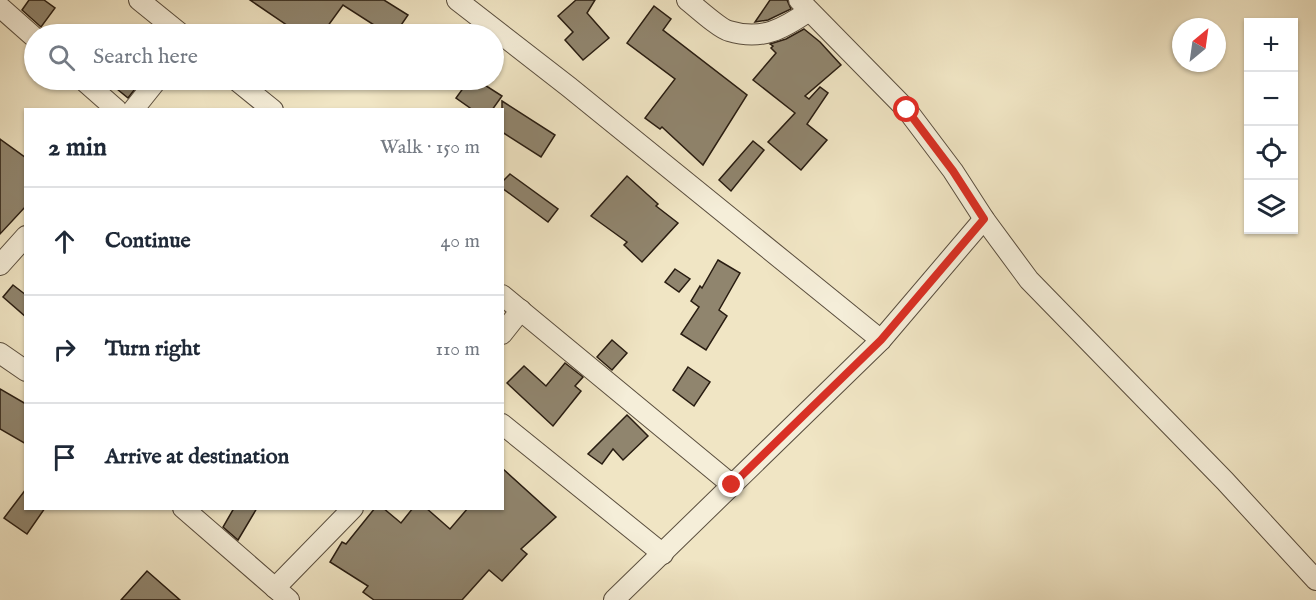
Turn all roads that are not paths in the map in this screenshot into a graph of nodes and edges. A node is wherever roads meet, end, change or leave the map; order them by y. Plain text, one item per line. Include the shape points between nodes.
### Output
1 (139, 0) edge
2 (458, 0) edge
3 (687, 0) edge
4 (804, 5) edge
5 (0, 7) edge
6 (169, 24) edge
7 (489, 24) edge
8 (24, 28) edge
9 (504, 36) edge
10 (94, 90) edge
11 (148, 90) edge
12 (248, 90) edge
13 (115, 108) edge
14 (135, 108) edge
15 (271, 108) edge
16 (984, 219) junction
17 (24, 238) edge
18 (0, 265) edge
19 (504, 297) edge
20 (521, 310) junction
21 (504, 331) edge
22 (881, 340) junction
23 (0, 353) edge
24 (24, 370) edge
25 (504, 426) edge
26 (732, 485) junction
27 (185, 510) edge
28 (350, 510) edge
29 (663, 554) junction
30 (1316, 580) edge
31 (282, 594) edge
32 (614, 600) edge

1 - 6 street
2 - 7 street
3 - 4 street via 728,31 760,35 783,29
4 - 16 street via 907,110
5 - 8 street
9 - 22 street
10 - 13 street
11 - 14 street
12 - 15 street
16 - 22 street
16 - 30 street via 1029,280
17 - 18 street
19 - 20 street
20 - 21 street
20 - 26 street
22 - 26 street
23 - 24 street
25 - 29 street
26 - 29 street
27 - 31 street
28 - 31 street
29 - 32 street

